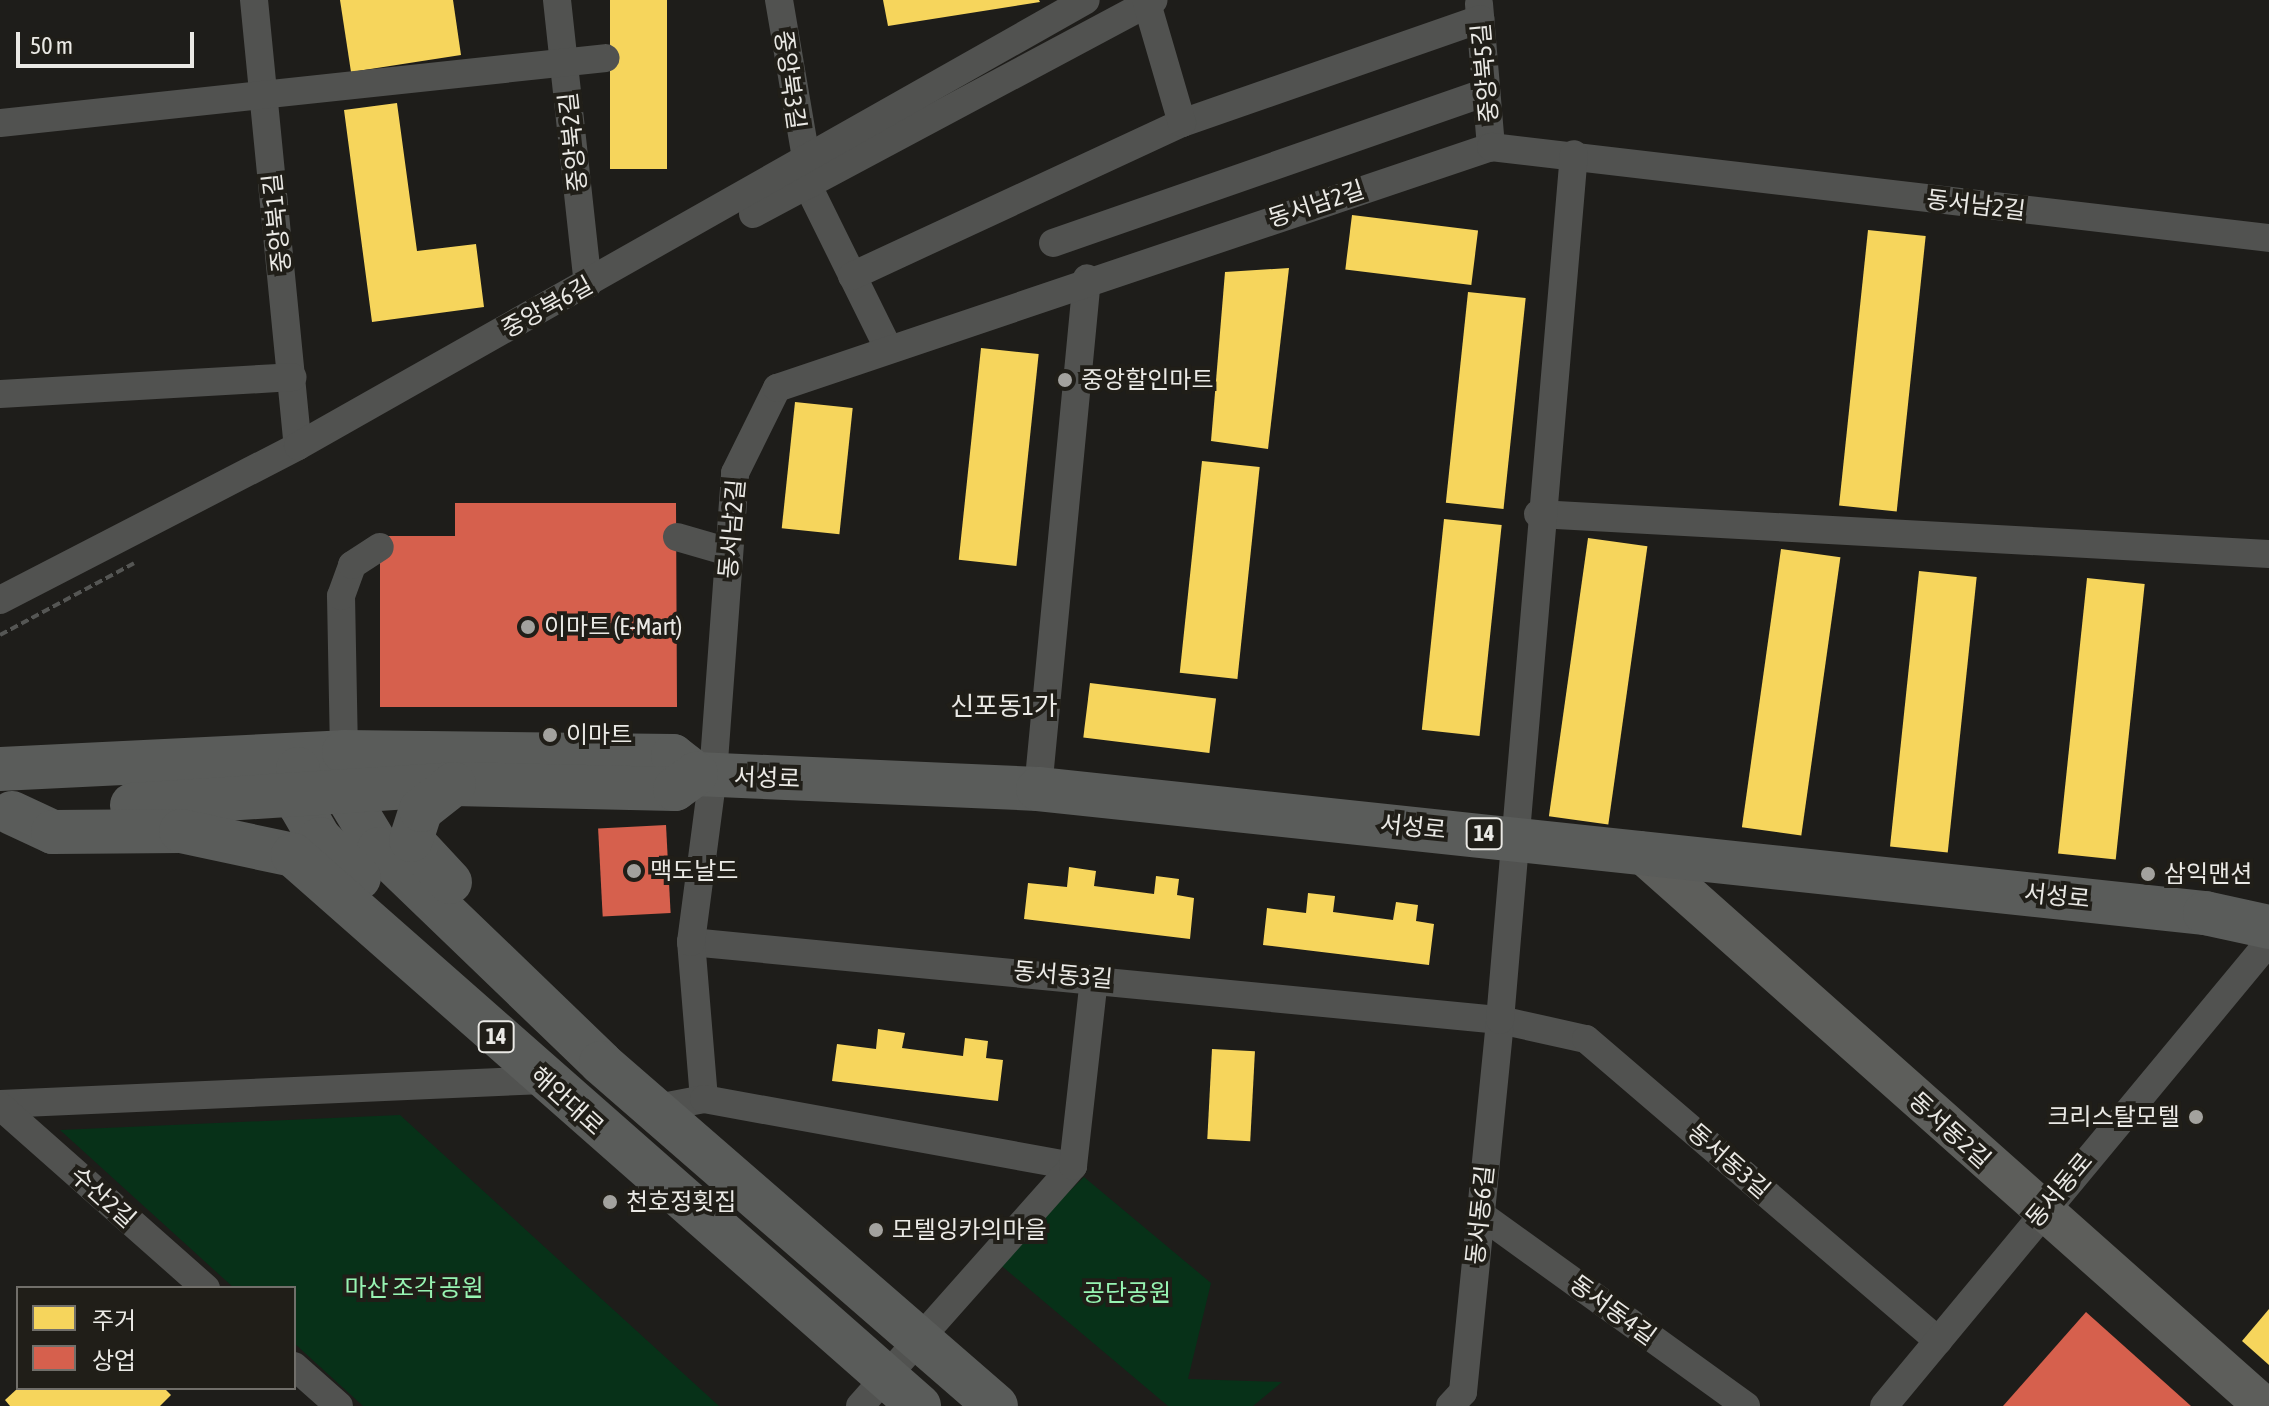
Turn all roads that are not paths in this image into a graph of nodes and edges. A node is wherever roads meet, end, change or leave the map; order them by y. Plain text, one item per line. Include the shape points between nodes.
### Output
1 (254, 0) edge
2 (557, 0) edge
3 (779, 0) edge
4 (1086, 0) edge
5 (1150, 2) edge
6 (1479, 10) edge
7 (606, 58) dead end
8 (564, 62) junction
9 (1486, 92) junction
10 (264, 99) junction
11 (0, 123) edge
12 (1182, 123) junction
13 (1491, 147) junction
14 (1574, 154) junction
15 (805, 172) junction
16 (753, 214) dead end
17 (2269, 238) edge
18 (1053, 243) dead end
19 (852, 276) junction
20 (1087, 278) junction
21 (588, 284) junction
22 (887, 346) junction
23 (293, 377) junction
24 (0, 394) edge
25 (298, 446) junction
26 (1538, 514) junction
27 (677, 537) dead end
28 (380, 547) dead end
29 (729, 552) junction
30 (2269, 554) edge
31 (0, 600) edge
32 (0, 769) edge
33 (344, 771) junction
34 (298, 774) junction
35 (705, 775) junction
36 (454, 784) junction
37 (1038, 789) junction
38 (6, 814) edge
39 (1513, 837) junction
40 (1639, 851) junction
41 (691, 942) junction
42 (2265, 951) edge
43 (1094, 978) junction
44 (429, 979) junction
45 (550, 1016) junction
46 (1500, 1020) junction
47 (544, 1080) junction
48 (704, 1099) junction
49 (0, 1105) edge
50 (657, 1108) junction
51 (1073, 1166) junction
52 (2041, 1211) junction
53 (1480, 1214) junction
54 (204, 1286) edge
55 (919, 1336) junction
56 (1938, 1341) junction
57 (296, 1368) edge
58 (873, 1391) edge
59 (1463, 1401) edge
60 (339, 1406) edge
61 (919, 1406) edge
62 (996, 1406) edge
63 (1746, 1406) edge
64 (1884, 1406) edge
65 (2264, 1406) edge

1 - 10 street, 중앙북1길
2 - 8 street, 중앙북2길
3 - 15 street, 중앙북3길
4 - 15 street, 중앙북6길
5 - 12 street
5 - 15 street
6 - 9 street, 중앙북5길
6 - 12 street
7 - 8 street
8 - 10 street
8 - 21 street, 중앙북2길
9 - 13 street, 중앙북5길
9 - 18 street
10 - 11 street
10 - 23 street, 중앙북1길
12 - 19 street
13 - 14 street, 동서남2길
13 - 20 street, 동서남2길
14 - 17 street, 동서남2길
14 - 26 street, 동서동6길
15 - 16 street
15 - 19 street, 중앙북3길
15 - 21 street, 중앙북6길
19 - 22 street, 중앙북3길
20 - 22 street, 동서남2길
20 - 37 street
21 - 25 street, 중앙북6길
22 - 29 street, 동서남2길 via 777,388 735,473
23 - 24 street
23 - 25 street, 중앙북1길
25 - 31 street, 중앙북6길
26 - 30 street
26 - 39 street, 동서동6길
27 - 29 street
28 - 33 street via 352,565 341,596
29 - 35 street, 동서남2길
32 - 34 main road, 14
33 - 34 main road, 서성로 / 14
33 - 35 main road, 서성로 / 14 via 673,756
33 - 36 main road, 서성로 / 14
33 - 45 main road via 379,849
34 - 38 main road, 해안대로 / 14
34 - 44 main road via 320,839 396,914
35 - 36 main road, 서성로 / 14 via 675,789
35 - 37 main road, 서성로 / 14
35 - 41 street
36 - 45 main road via 421,810 411,840 520,948
37 - 39 main road, 서성로 / 14
38 - 44 main road, 해안대로 / 14 via 53,832 181,831 293,855
39 - 40 main road, 서성로 / 14
39 - 46 street, 동서동6길
40 - 42 main road, 서성로 / 14 via 2205,913
40 - 52 main road, 동서동2길
41 - 43 street, 동서동3길
41 - 48 street
42 - 52 street, 동서동로
43 - 46 street, 동서동3길
43 - 51 street
44 - 47 main road, 해안대로 / 14
45 - 50 main road
46 - 53 street, 동서동6길
46 - 56 street, 동서동3길 via 1586,1039
47 - 49 street
47 - 58 main road, 해안대로 / 14
48 - 50 street
48 - 51 street
49 - 54 street, 수산2길
50 - 55 main road
51 - 55 street
52 - 56 street, 동서동로
52 - 65 main road, 동서동2길
53 - 59 street, 동서동6길
53 - 63 street, 동서동4길
55 - 58 street
55 - 62 main road
56 - 64 street, 동서동로
57 - 60 street
58 - 61 main road, 해안대로 / 14

